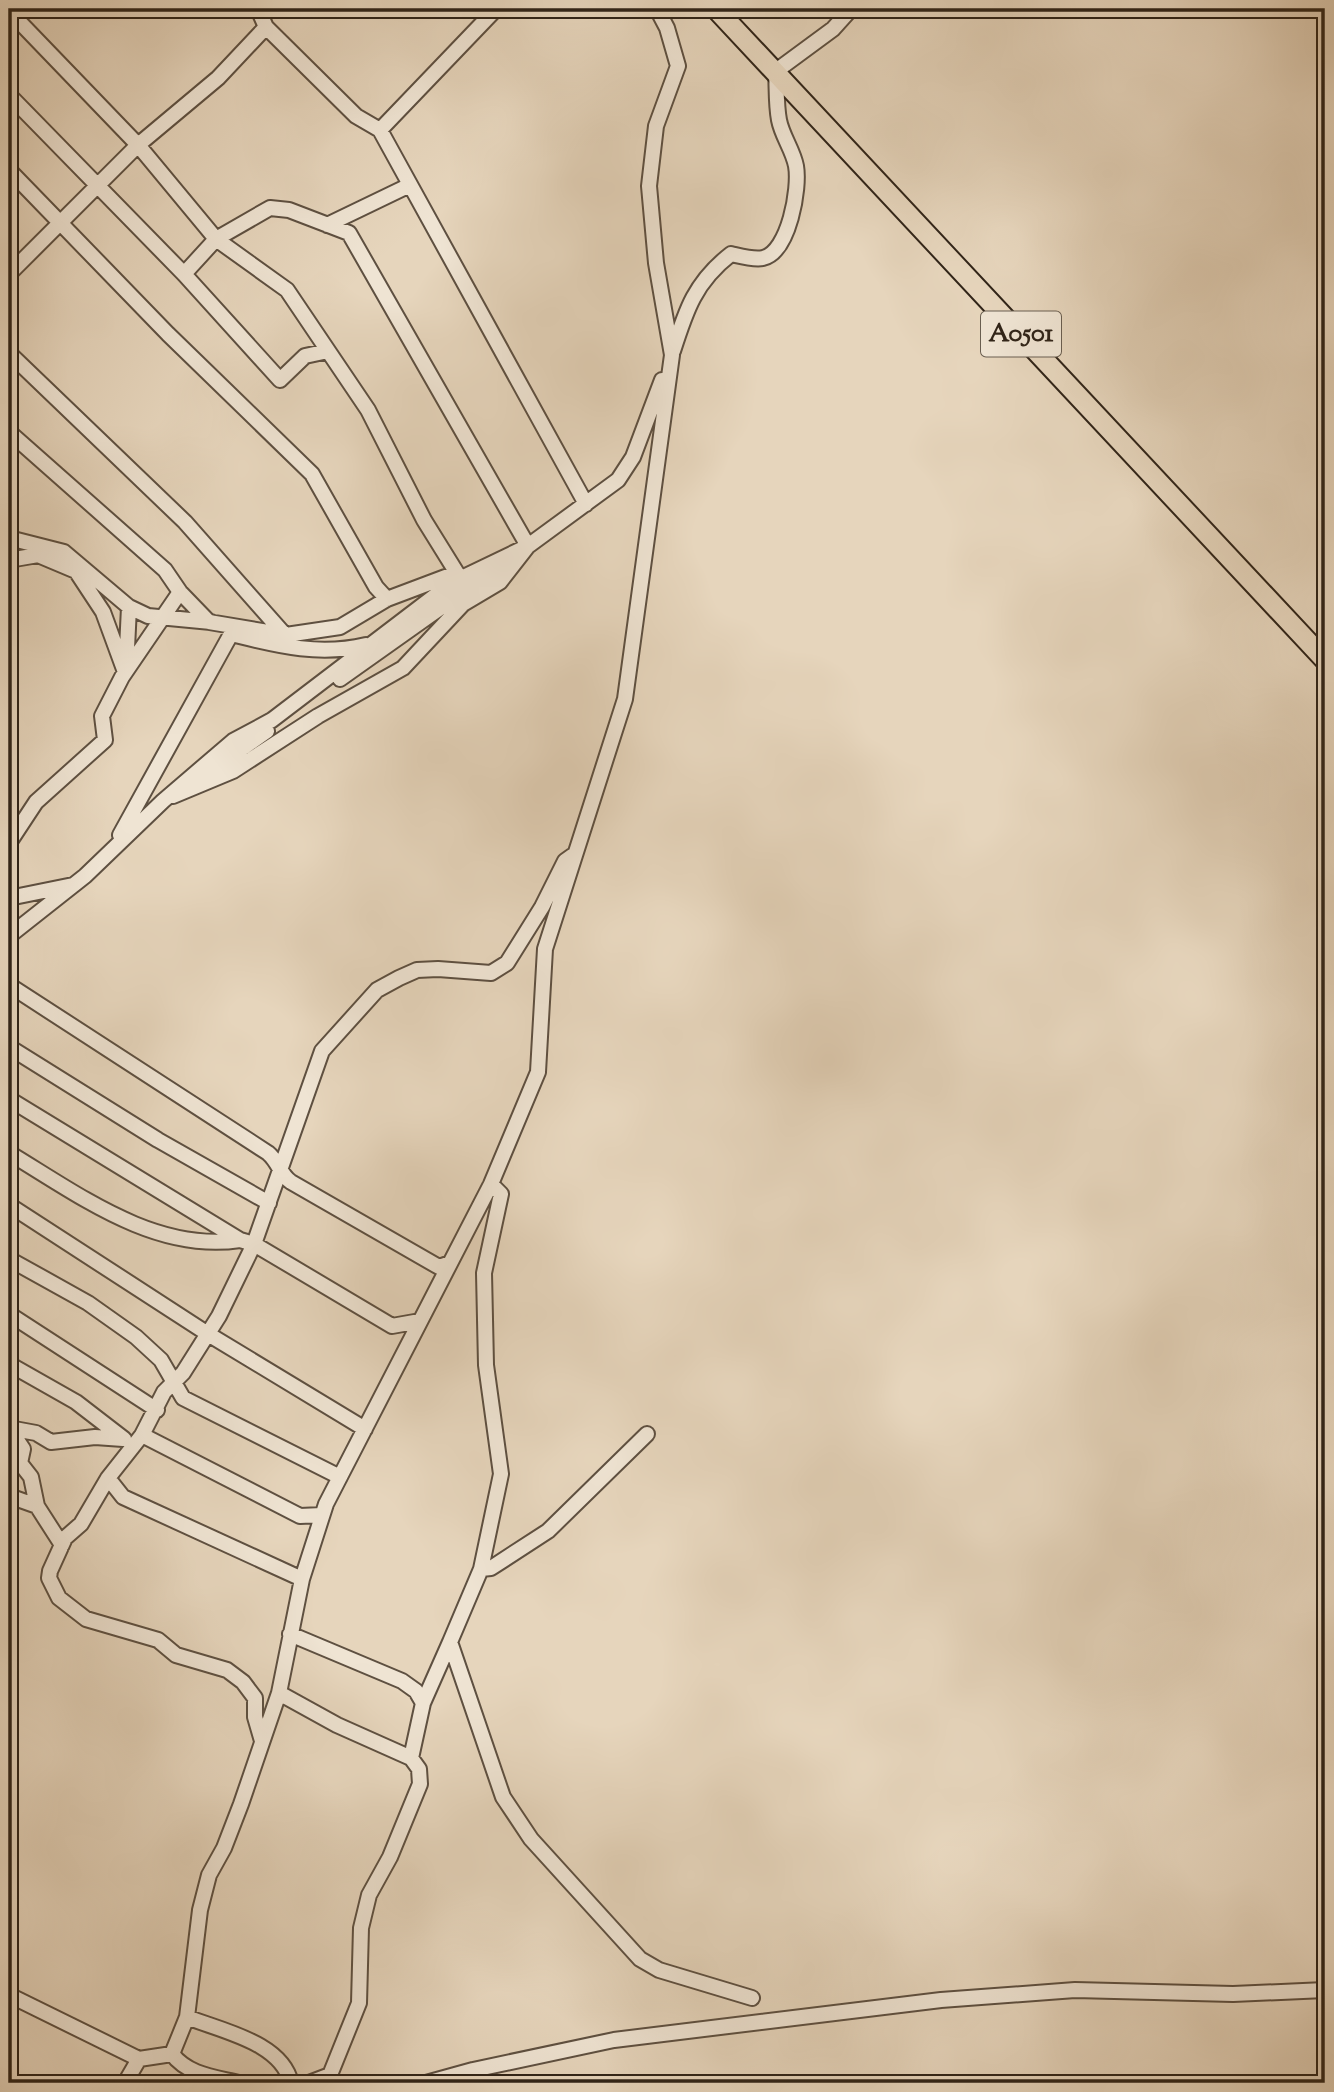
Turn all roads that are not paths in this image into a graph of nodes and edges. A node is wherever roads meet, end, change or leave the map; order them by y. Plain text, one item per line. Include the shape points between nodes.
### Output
1 (258, 9) edge
2 (496, 9) edge
3 (657, 9) edge
4 (716, 9) edge
5 (851, 9) edge
6 (9, 11) edge
7 (266, 27) junction
8 (776, 71) junction
9 (9, 95) edge
10 (380, 130) junction
11 (138, 145) junction
12 (9, 170) edge
13 (410, 185) junction
14 (98, 186) junction
15 (61, 223) junction
16 (327, 225) junction
17 (216, 239) junction
18 (12, 263) edge
19 (184, 274) junction
20 (328, 351) junction
21 (9, 353) edge
22 (672, 355) junction
23 (9, 432) edge
24 (589, 502) junction
25 (9, 538) edge
26 (528, 546) junction
27 (9, 560) edge
28 (458, 575) junction
29 (180, 592) junction
30 (387, 599) junction
31 (129, 607) junction
32 (164, 615) junction
33 (209, 622) junction
34 (231, 634) junction
35 (286, 635) junction
36 (371, 644) junction
37 (1325, 660) edge
38 (125, 672) junction
39 (179, 794) junction
40 (163, 801) junction
41 (9, 843) edge
42 (112, 849) junction
43 (576, 853) junction
44 (74, 885) junction
45 (9, 898) edge
46 (9, 936) edge
47 (9, 985) edge
48 (9, 1047) edge
49 (9, 1099) edge
50 (9, 1153) edge
51 (281, 1171) junction
52 (491, 1184) junction
53 (269, 1203) junction
54 (9, 1205) edge
55 (247, 1242) junction
56 (9, 1259) edge
57 (450, 1263) junction
58 (9, 1314) edge
59 (420, 1321) junction
60 (208, 1334) junction
61 (9, 1364) edge
62 (174, 1382) junction
63 (157, 1410) junction
64 (9, 1428) edge
65 (365, 1429) junction
66 (647, 1434) dead end
67 (134, 1439) junction
68 (340, 1477) junction
69 (108, 1478) junction
70 (9, 1496) edge
71 (37, 1506) junction
72 (322, 1514) junction
73 (62, 1545) junction
74 (481, 1569) junction
75 (302, 1579) junction
76 (290, 1634) junction
77 (450, 1642) junction
78 (279, 1693) junction
79 (423, 1703) junction
80 (262, 1743) junction
81 (411, 1758) junction
82 (1325, 1990) edge
83 (9, 1995) edge
84 (752, 1998) dead end
85 (187, 2017) junction
86 (172, 2054) junction
87 (139, 2059) junction
88 (125, 2083) edge
89 (239, 2083) edge
90 (291, 2083) edge
91 (309, 2083) edge
92 (426, 2083) edge

1 - 7 street
2 - 10 street
3 - 22 street via 678,66 656,126 649,186
4 - 8 highway, A0501
5 - 8 street via 834,29
6 - 11 street
7 - 10 street via 356,116
7 - 11 street via 218,78
8 - 22 street via 779,121 798,180 795,206 772,254 761,259 731,254 700,281
8 - 37 highway, A0501
9 - 14 street
10 - 13 street
11 - 14 street
11 - 17 street
12 - 15 street
13 - 16 street
13 - 24 street
14 - 15 street
14 - 19 street
15 - 18 street
15 - 30 street via 312,474
16 - 17 street via 289,210 270,208
16 - 26 street via 349,233
17 - 19 street
17 - 20 street via 287,290
19 - 20 street via 281,380 306,356
20 - 28 street via 368,410 424,520
21 - 35 street via 185,522
22 - 24 street via 633,457 618,481
22 - 43 street via 625,699
23 - 29 street via 165,570
24 - 26 street
25 - 31 street via 64,552
26 - 28 street
26 - 39 street
26 - 39 street via 500,582 463,604 403,668 233,771
27 - 38 street via 38,555 76,571 103,612
28 - 30 street
28 - 36 street
29 - 32 street
29 - 33 street
30 - 35 street via 340,626
31 - 32 street via 148,616
31 - 38 street
32 - 33 street
32 - 38 street
33 - 34 street
33 - 35 street
34 - 36 street via 299,650 343,650
34 - 42 street
36 - 40 street via 272,720 233,741
38 - 41 street via 102,716 105,740 36,802
39 - 40 street
40 - 42 street
42 - 44 street
43 - 51 street via 565,862 507,963 491,973 417,970 377,990 360,1006 322,1051
43 - 52 street via 545,949 538,1072
44 - 45 street
44 - 46 street
47 - 51 street via 268,1153
48 - 53 street
49 - 55 street
50 - 55 street via 112,1213 164,1236 214,1244
51 - 53 street
51 - 57 street via 291,1182 420,1258 439,1267
52 - 57 street
52 - 74 street via 501,1194 484,1273 486,1365 501,1474
53 - 55 street
54 - 60 street
55 - 59 street via 392,1326
55 - 60 street
56 - 62 street via 89,1303 136,1337 161,1360
57 - 59 street
58 - 63 street
59 - 65 street
60 - 62 street
60 - 65 street
61 - 67 street
62 - 63 street
62 - 68 street via 183,1398
63 - 67 street
64 - 67 street via 36,1433 51,1442 103,1436
64 - 71 street via 23,1449 20,1463 31,1477
65 - 68 street
66 - 74 street via 548,1531 491,1568
67 - 69 street
67 - 72 street via 300,1516
68 - 72 street
69 - 73 street via 81,1524
69 - 75 street via 123,1497
70 - 71 street
71 - 73 street
72 - 75 street
73 - 80 street via 49,1578 59,1598 86,1619 158,1640 176,1655 227,1670 255,1698
74 - 77 street
75 - 76 street
76 - 78 street
76 - 79 street via 402,1682 416,1691
77 - 79 street
77 - 84 street via 503,1797 531,1839 640,1959 659,1970
78 - 80 street
78 - 81 street
79 - 81 street
80 - 85 street via 224,1848 209,1875 200,1910
81 - 91 street via 419,1769 420,1784 369,1895 361,1928 359,2003 330,2075
82 - 92 street via 1233,1994 1075,1990 940,2000 614,2040
83 - 87 street
85 - 86 street
85 - 90 street via 269,2050 288,2072
86 - 87 street
86 - 89 street via 181,2066
87 - 88 street

